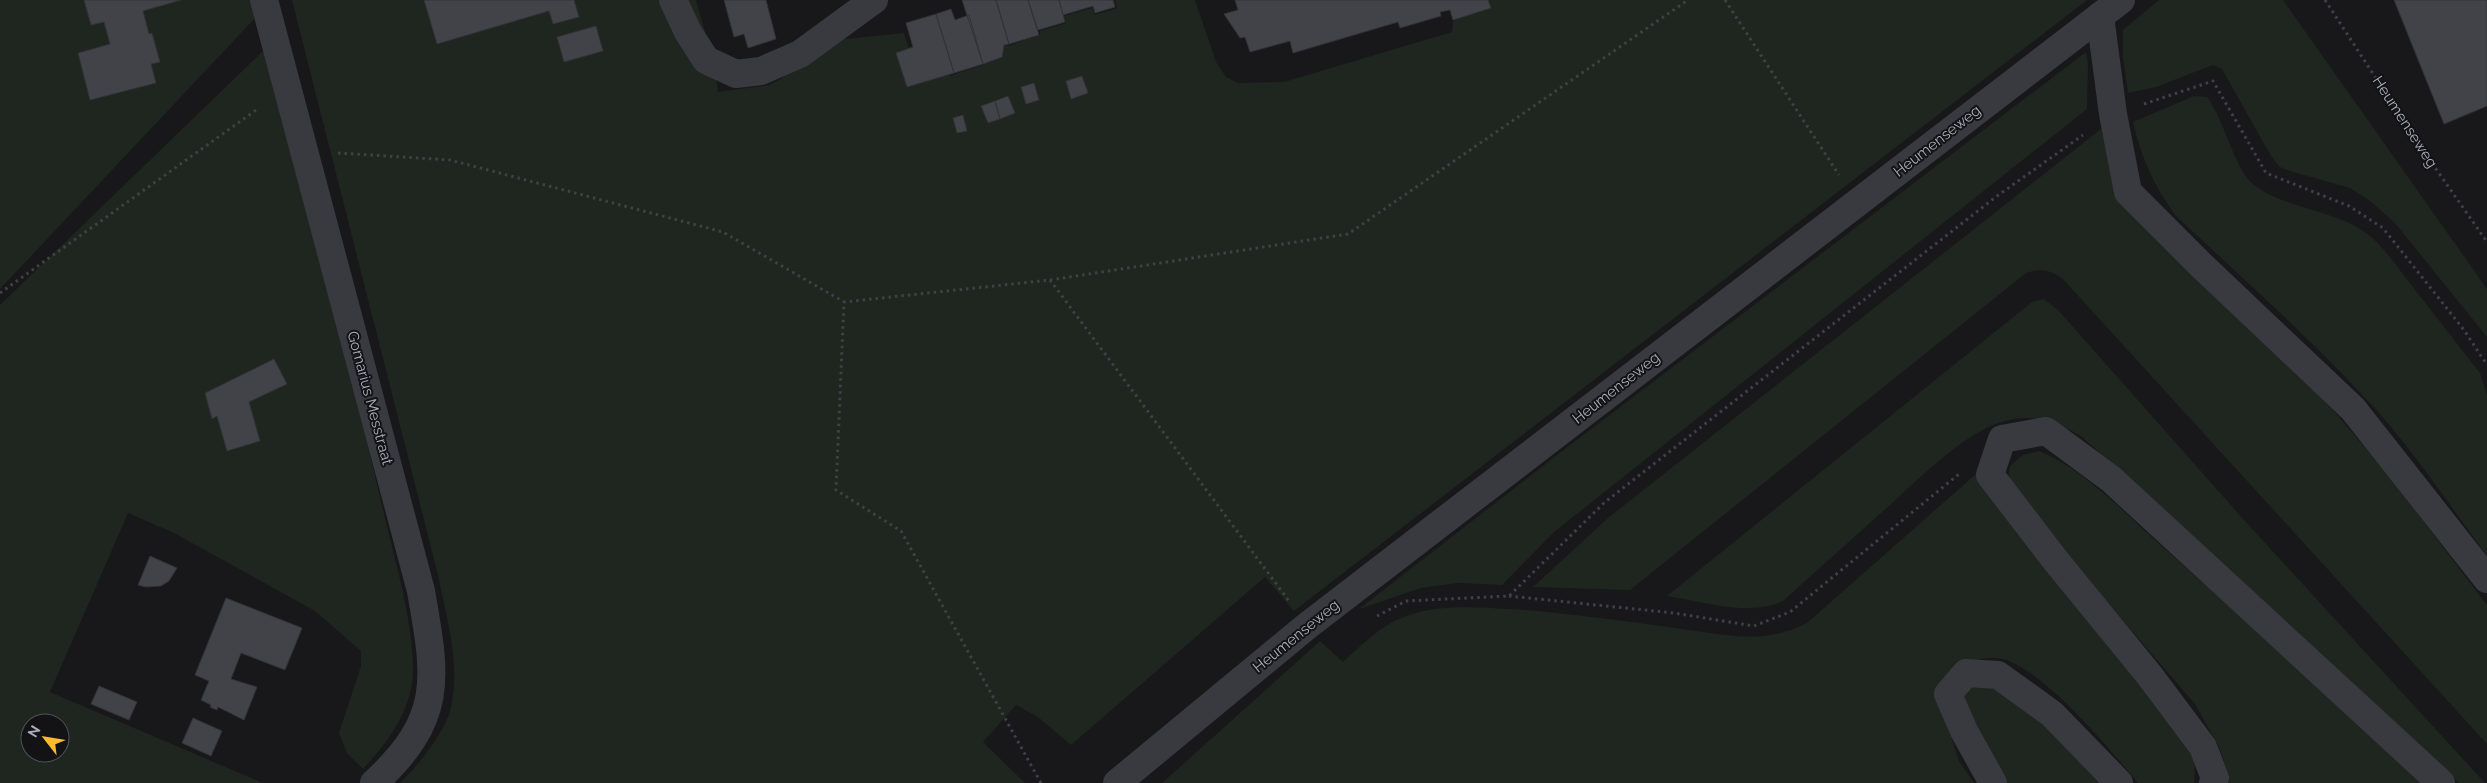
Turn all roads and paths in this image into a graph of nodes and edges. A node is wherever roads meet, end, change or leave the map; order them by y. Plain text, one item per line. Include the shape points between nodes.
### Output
1 (264, 0) edge
2 (673, 0) edge
3 (874, 0) edge
4 (1688, 0) edge
5 (1725, 0) edge
6 (2121, 0) edge
7 (2325, 0) edge
8 (2100, 16) junction
9 (288, 87) junction
10 (2114, 114) junction
11 (304, 151) junction
12 (1857, 203) junction
13 (2487, 242) edge
14 (1050, 280) junction
15 (0, 293) edge
16 (844, 302) junction
17 (2487, 365) edge
18 (1963, 470) dead end
19 (2487, 579) edge
20 (1509, 596) junction
21 (1374, 618) dead end
22 (1307, 626) junction
23 (374, 783) edge
24 (1041, 783) edge
25 (1117, 783) edge
26 (1993, 783) edge
27 (2119, 783) edge
28 (2213, 783) edge
29 (2441, 783) edge

1 - 9 street, Gomarius Messtraat
2 - 3 street via 706,60 736,74 761,71 800,54
4 - 14 path via 1348,234
5 - 12 path
6 - 8 street, Heumenseweg
7 - 13 path, Heumenseweg
8 - 10 street
8 - 12 street, Heumenseweg
9 - 11 street, Gomarius Messtraat
9 - 15 path
10 - 17 path via 2213,81 2266,173 2349,206 2383,228 2464,330
10 - 19 street via 2128,192 2352,409
10 - 20 path via 1997,196 1612,496
11 - 16 path via 450,160 723,232
11 - 23 street, Gomarius Messtraat via 422,591 432,653 432,691 424,718 407,746
12 - 22 street, Heumenseweg
14 - 16 path
14 - 22 path
16 - 24 path via 836,490 901,531
18 - 20 path via 1790,612 1754,626 1674,613
20 - 21 path via 1406,601
22 - 25 street, Heumenseweg
26 - 27 street via 1948,694 1966,673 1998,675 2052,714
28 - 29 street via 2215,778 2204,747 1990,475 2002,439 2046,431 2112,479

